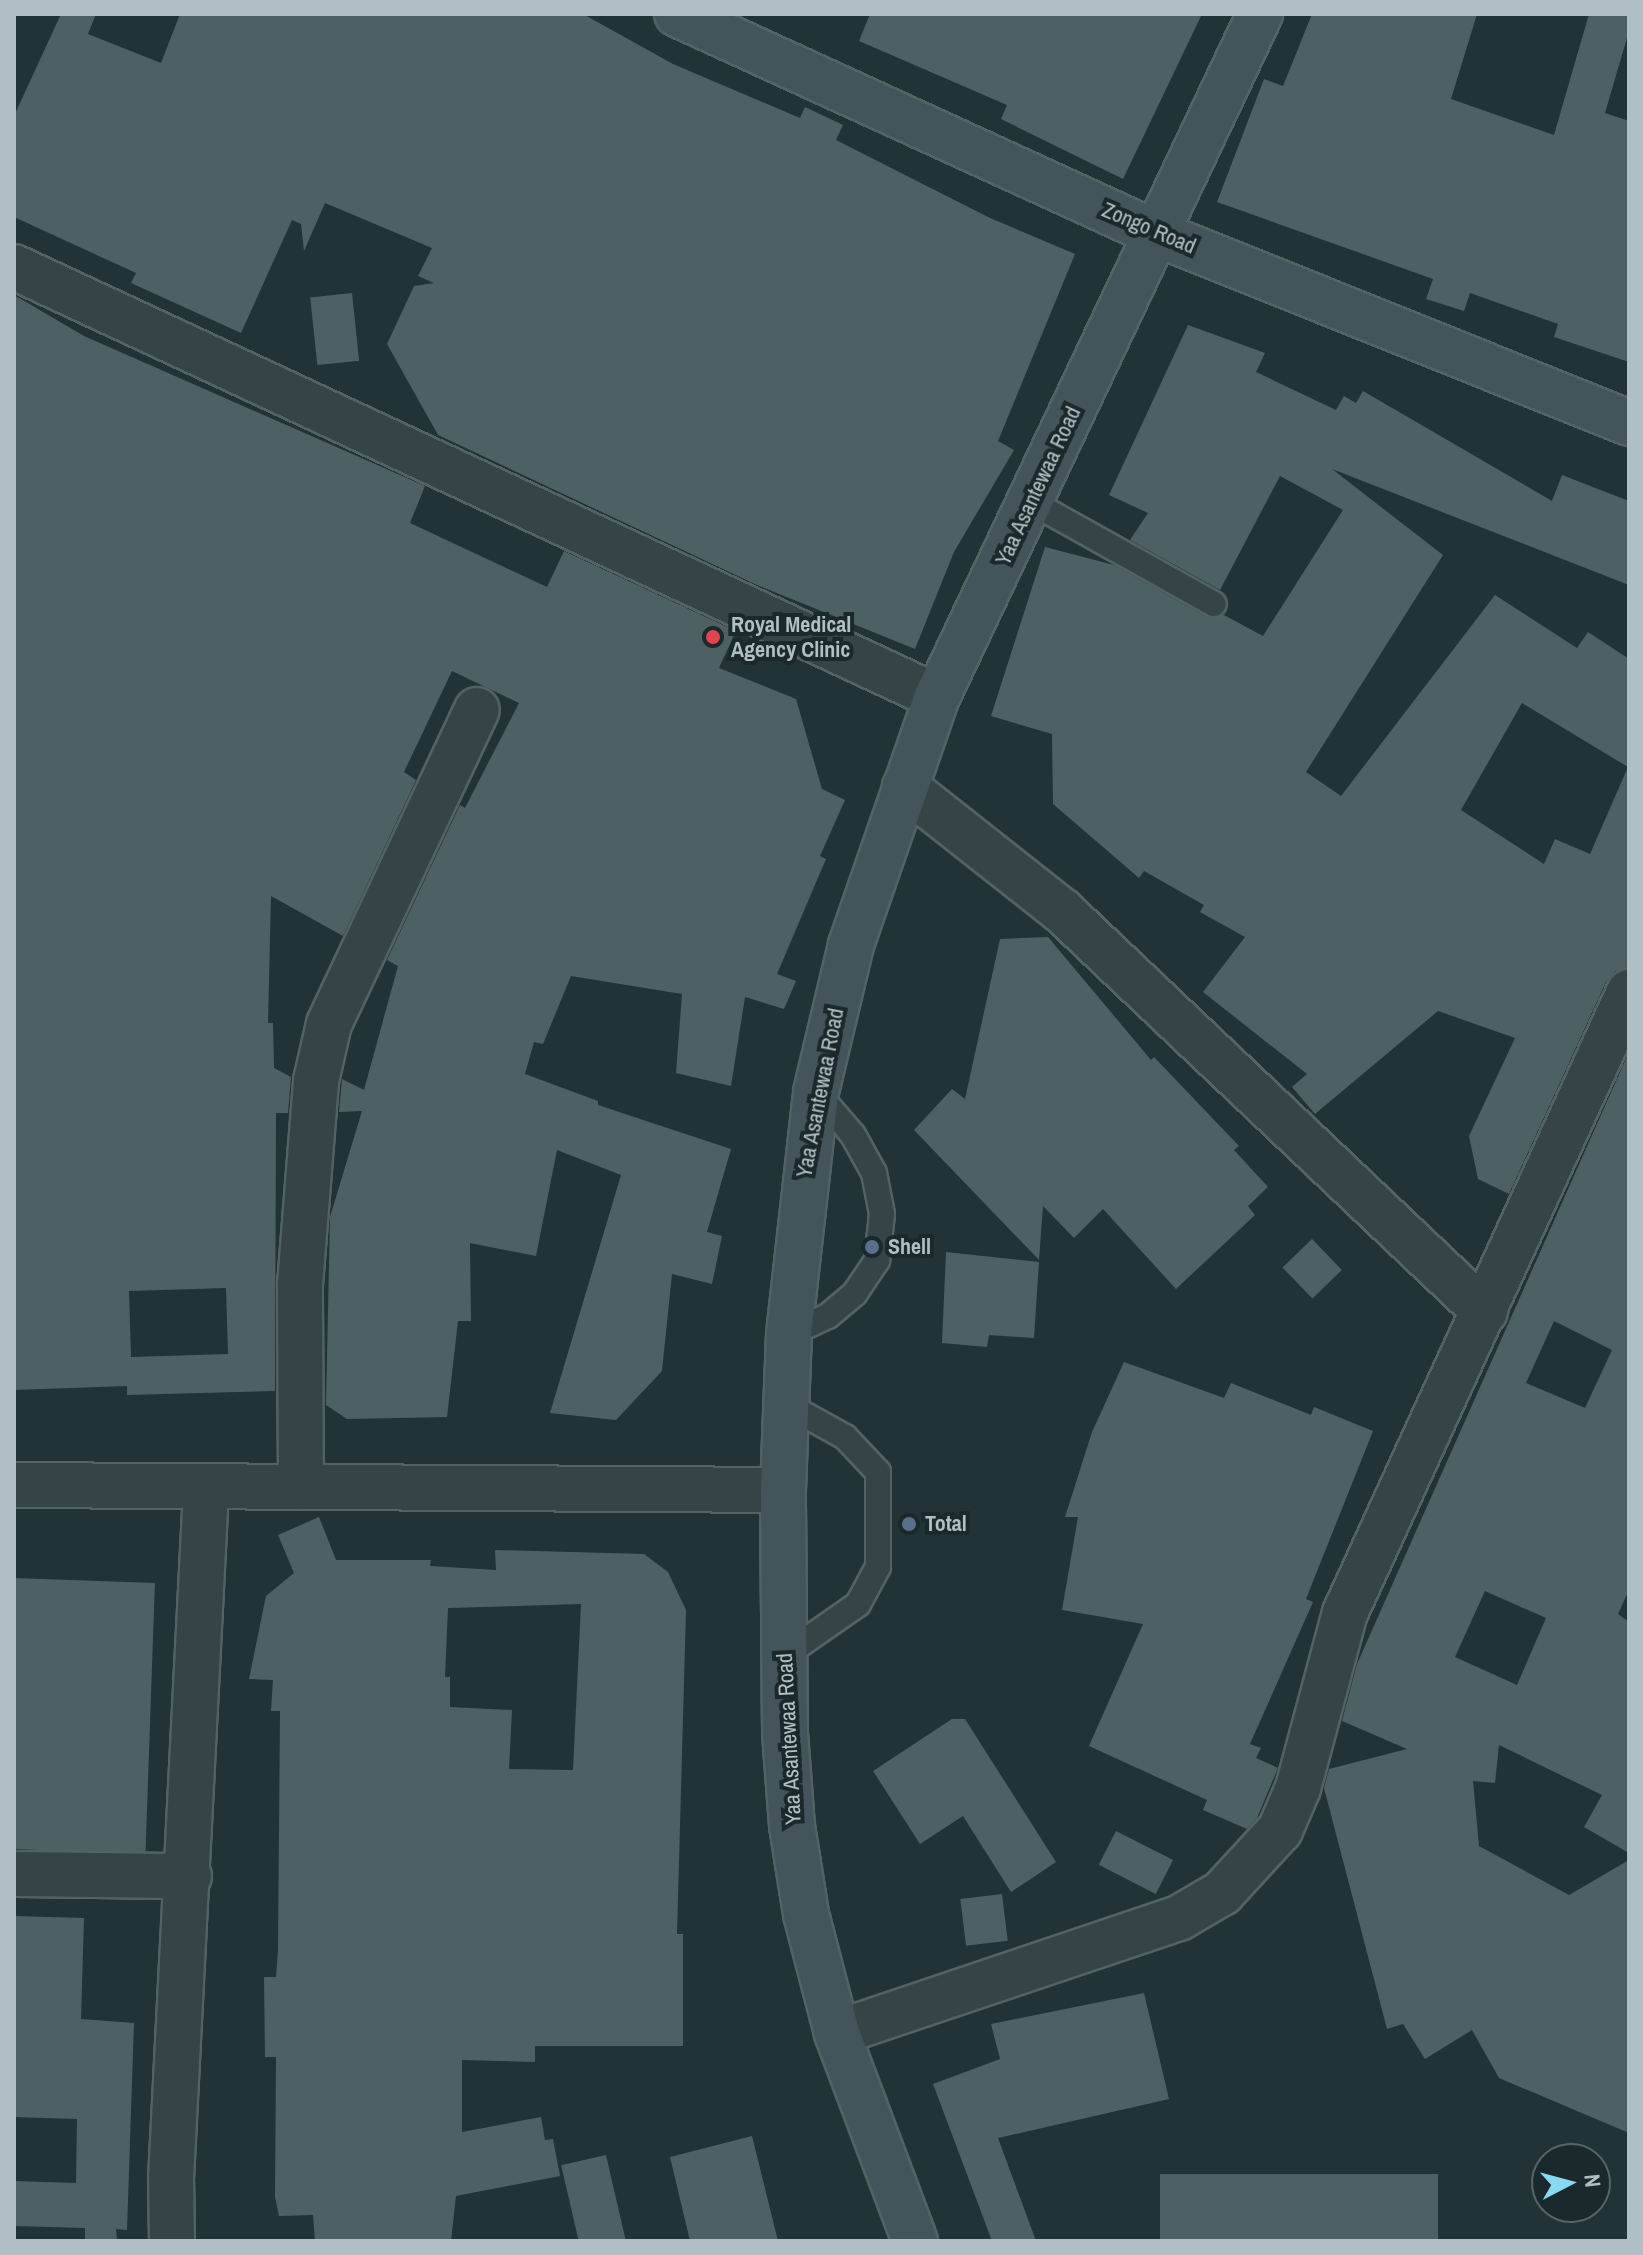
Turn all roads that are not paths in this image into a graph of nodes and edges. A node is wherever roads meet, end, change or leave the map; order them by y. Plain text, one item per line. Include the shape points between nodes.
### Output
1 (677, 14) edge
2 (1260, 14) edge
3 (1153, 232) junction
4 (14, 267) edge
5 (1629, 423) edge
6 (1033, 503) junction
7 (1214, 604) dead end
8 (937, 697) junction
9 (477, 710) dead end
10 (905, 787) junction
11 (1629, 992) edge
12 (816, 1092) junction
13 (1485, 1312) junction
14 (789, 1334) junction
15 (787, 1405) junction
16 (14, 1485) edge
17 (301, 1485) junction
18 (206, 1490) junction
19 (783, 1490) junction
20 (785, 1655) junction
21 (14, 1874) edge
22 (189, 1876) junction
23 (837, 2033) junction
24 (172, 2241) edge
25 (915, 2241) edge

1 - 3 street, Zongo Road
2 - 3 street, Yaa Asantewaa Road
3 - 5 street, Zongo Road
3 - 6 street, Yaa Asantewaa Road
4 - 8 street
6 - 7 lane
6 - 8 street, Yaa Asantewaa Road
8 - 10 street, Yaa Asantewaa Road
9 - 17 street via 329,1024 319,1067 300,1285
10 - 12 street, Yaa Asantewaa Road via 851,945
10 - 13 street via 1061,910
11 - 13 street
12 - 14 street, Yaa Asantewaa Road
12 - 14 lane via 853,1135 874,1173 882,1214 877,1260 855,1293 828,1316
13 - 23 street via 1345,1613 1298,1788 1280,1830 1254,1863 1222,1893 1179,1918
14 - 15 street, Yaa Asantewaa Road
15 - 19 street, Yaa Asantewaa Road
15 - 20 lane via 845,1437 878,1472 878,1567 858,1604
16 - 18 street
17 - 18 street
17 - 19 street
18 - 22 street
19 - 20 street, Yaa Asantewaa Road
20 - 23 street, Yaa Asantewaa Road via 792,1826 806,1914
21 - 22 street
22 - 24 street
23 - 25 street, Yaa Asantewaa Road

